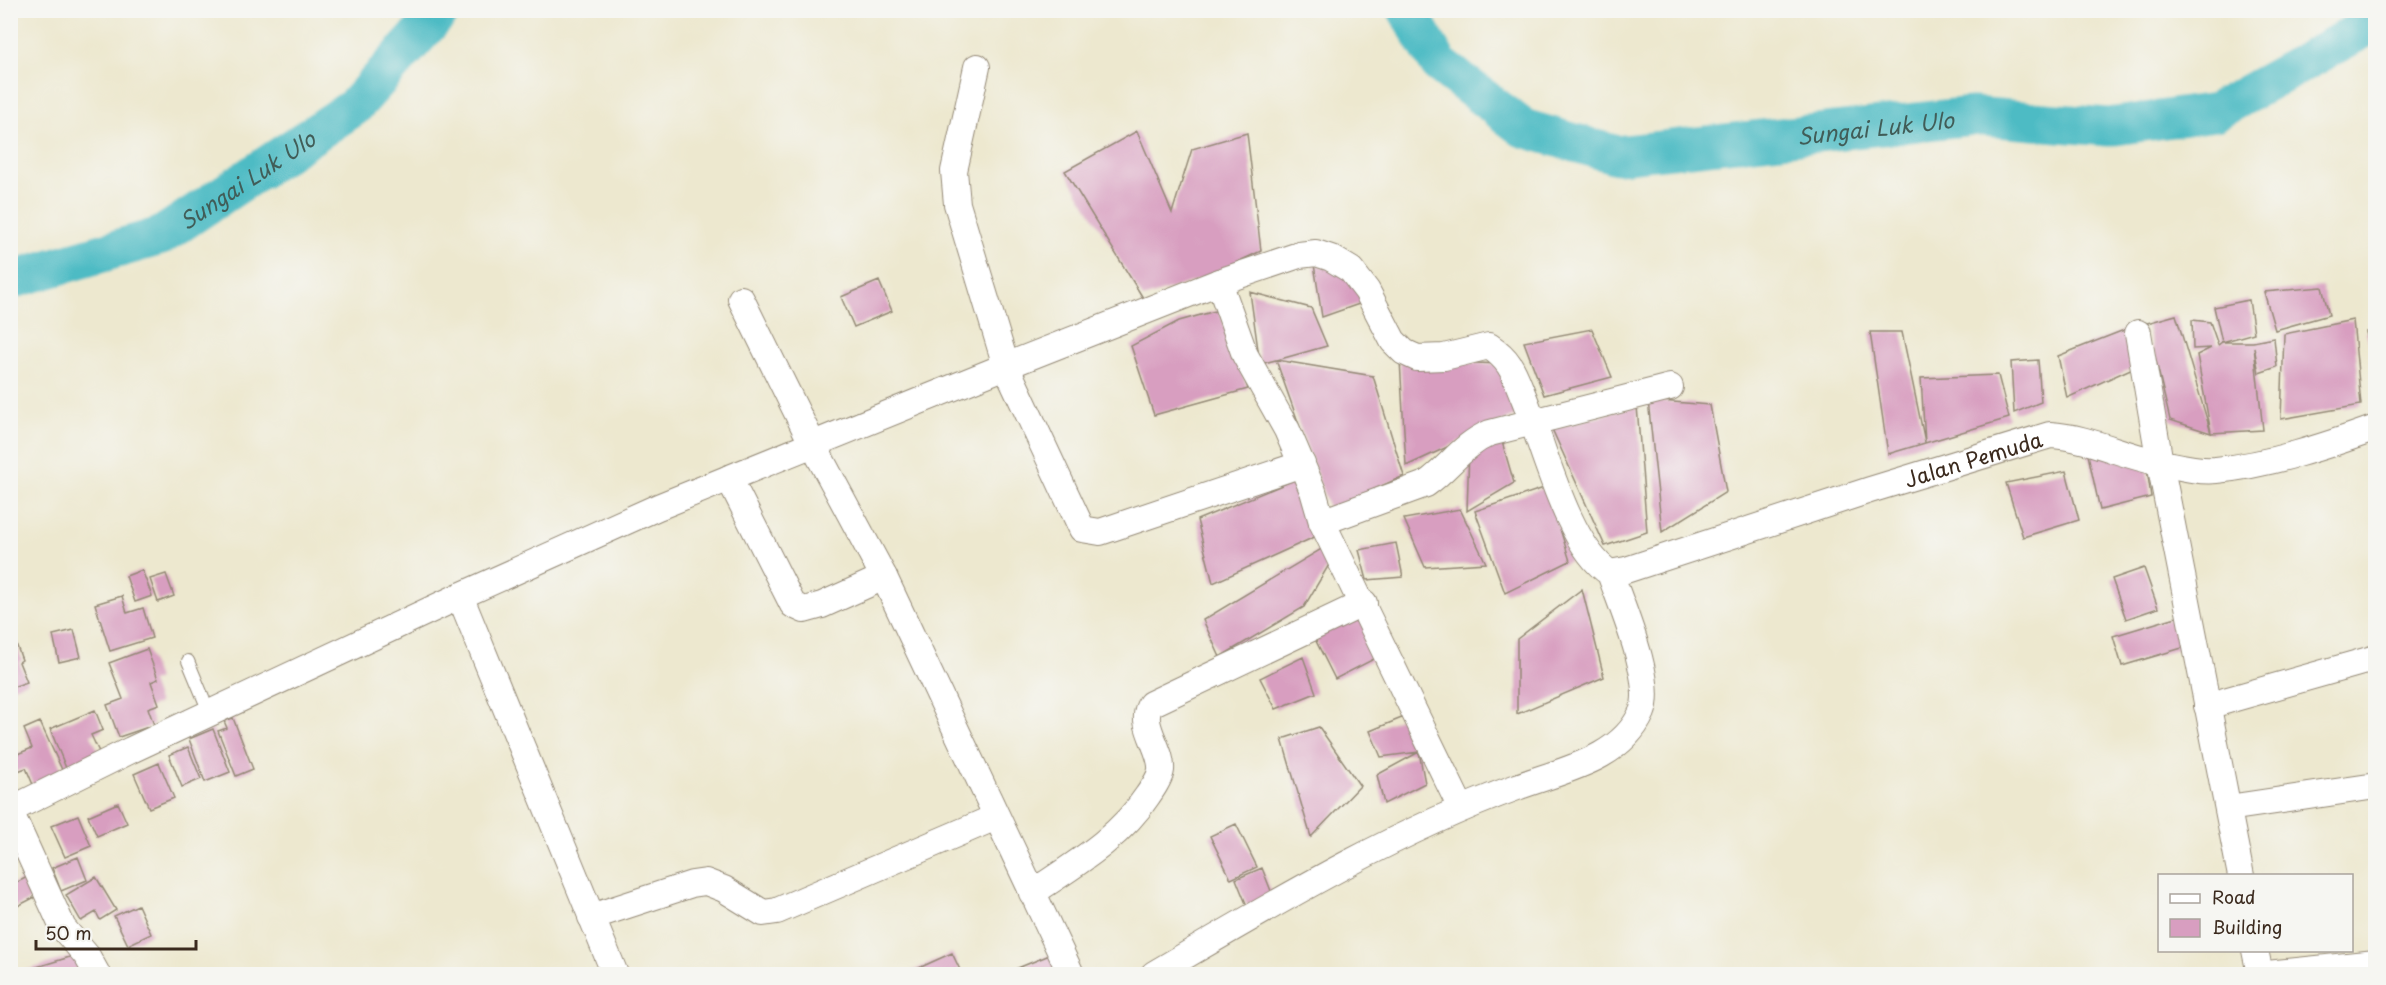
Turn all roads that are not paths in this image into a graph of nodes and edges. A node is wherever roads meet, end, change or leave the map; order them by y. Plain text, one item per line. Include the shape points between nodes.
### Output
1 (977, 67) dead end
2 (1219, 282) junction
3 (741, 299) dead end
4 (2138, 333) dead end
5 (1006, 366) junction
6 (1670, 387) dead end
7 (1534, 422) junction
8 (2376, 428) edge
9 (812, 443) junction
10 (2160, 463) junction
11 (1302, 464) junction
12 (729, 478) junction
13 (1322, 522) junction
14 (1610, 573) junction
15 (884, 577) junction
16 (460, 596) junction
17 (1364, 603) junction
18 (2376, 658) edge
19 (188, 661) dead end
20 (2207, 706) junction
21 (210, 714) junction
22 (2376, 786) edge
23 (1461, 807) junction
24 (2228, 808) junction
25 (10, 811) edge
26 (996, 817) junction
27 (2241, 874) edge
28 (1032, 893) junction
29 (591, 916) junction
30 (2255, 952) edge
31 (2376, 963) edge
32 (97, 975) edge
33 (615, 975) edge
34 (1071, 975) edge
35 (1154, 975) edge
36 (2260, 975) edge
37 (2267, 975) edge

1 - 5 street via 954,171 957,204
2 - 5 street
2 - 7 street via 1299,255 1316,253 1331,258 1351,270 1367,291 1393,341 1404,352 1417,358 1444,357 1489,346 1503,355
2 - 11 street via 1245,355
3 - 9 street
4 - 10 street
5 - 9 street
5 - 11 street via 1082,529 1100,532
6 - 7 street
7 - 13 street via 1477,439 1426,484
7 - 14 street via 1550,473 1580,537 1599,566
8 - 10 street, Jalan Pemuda via 2285,457 2214,471
9 - 12 street
9 - 15 street
10 - 14 street, Jalan Pemuda via 2050,435
10 - 20 street
11 - 13 street
12 - 15 street via 793,605 804,610 822,605
12 - 16 street
13 - 17 street
14 - 23 street via 1645,685 1643,710 1632,732 1593,759
15 - 26 street
16 - 21 street
16 - 29 street
17 - 23 street
17 - 28 street via 1151,705 1146,721 1159,754 1161,772 1154,786 1136,813 1105,844
18 - 20 street
19 - 21 lane
20 - 24 street
21 - 25 street
22 - 24 street
23 - 35 street via 1323,877
24 - 27 street
25 - 32 street via 63,928 87,956
26 - 28 street
26 - 29 street via 777,911 763,913 706,882
28 - 34 street
29 - 33 street
30 - 36 street
31 - 37 street

